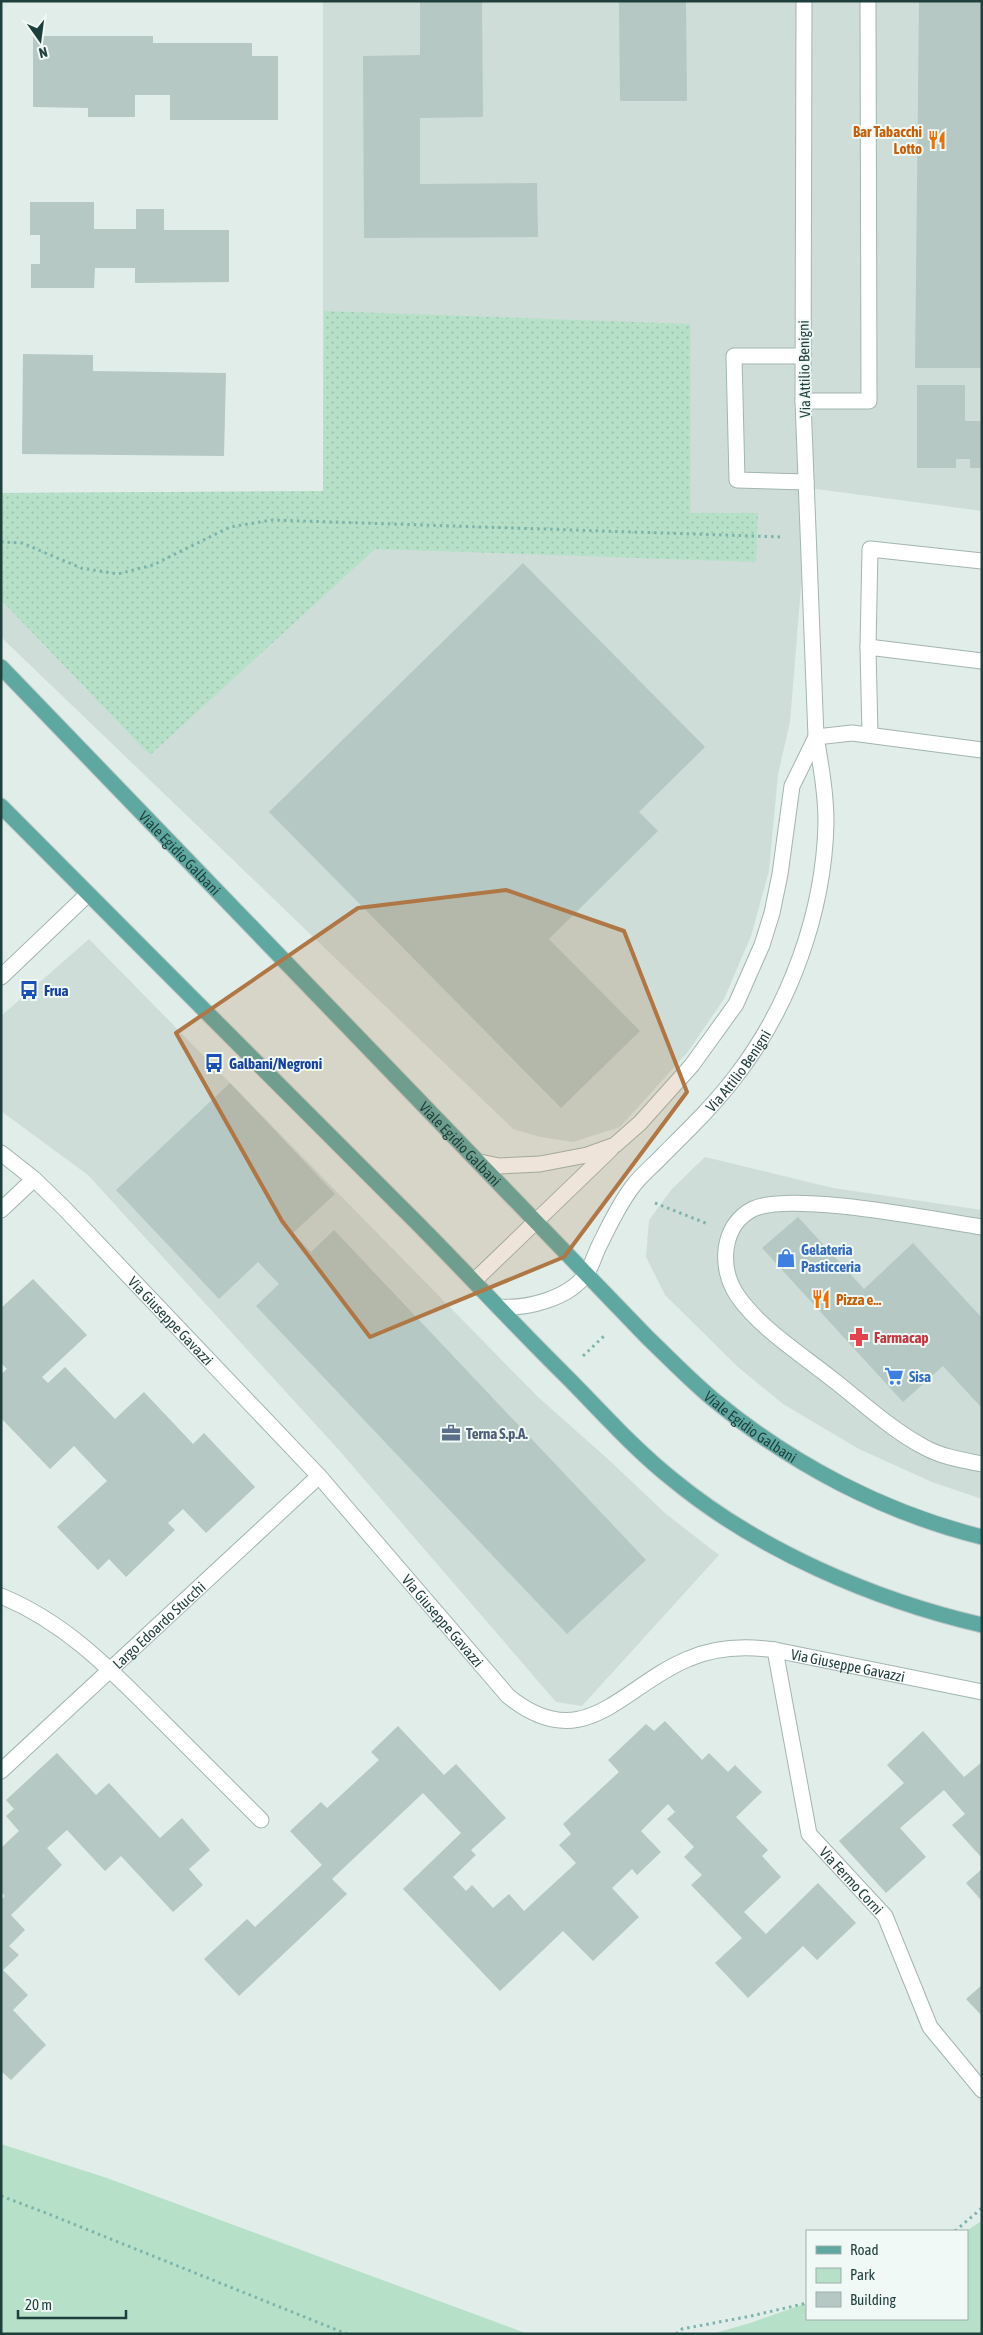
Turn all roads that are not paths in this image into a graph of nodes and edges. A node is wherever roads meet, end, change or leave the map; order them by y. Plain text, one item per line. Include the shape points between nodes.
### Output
1 (804, 1) edge
2 (868, 1) edge
3 (803, 356) junction
4 (803, 401) junction
5 (806, 482) junction
6 (982, 560) edge
7 (868, 647) junction
8 (982, 661) edge
9 (1, 667) edge
10 (870, 735) junction
11 (816, 737) junction
12 (982, 750) edge
13 (1, 806) edge
14 (88, 894) junction
15 (1, 977) edge
16 (615, 1145) junction
17 (1, 1153) edge
18 (480, 1162) junction
19 (34, 1179) junction
20 (1, 1210) edge
21 (535, 1220) junction
22 (982, 1227) edge
23 (587, 1274) junction
24 (474, 1281) junction
25 (498, 1307) junction
26 (982, 1464) edge
27 (320, 1476) junction
28 (982, 1537) edge
29 (1, 1596) edge
30 (982, 1625) edge
31 (775, 1650) junction
32 (110, 1669) junction
33 (982, 1692) edge
34 (1, 1771) edge
35 (261, 1820) dead end
36 (982, 2090) edge

1 - 3 street, Via Attilio Benigni
2 - 4 street via 869,401
3 - 4 street, Via Attilio Benigni
3 - 5 street via 734,356 737,480
4 - 5 street, Via Attilio Benigni
5 - 11 street, Via Attilio Benigni
6 - 7 street via 870,549
7 - 8 street
7 - 10 street
9 - 18 main road, Viale Egidio Galbani
10 - 11 street via 852,733
10 - 12 street
11 - 16 street, Via Attilio Benigni via 792,786 772,912 747,982 717,1033 692,1065 640,1123
11 - 23 street, Via Attilio Benigni via 824,782 826,824 822,863 816,906 785,996 737,1075 704,1115 631,1189
13 - 14 main road
14 - 15 street
14 - 24 main road
16 - 18 street, Via Attilio Benigni via 587,1155 540,1164 499,1166
16 - 21 street
17 - 19 street, Via Giuseppe Gavazzi
18 - 21 main road, Viale Egidio Galbani
19 - 20 street
19 - 27 street, Via Giuseppe Gavazzi
21 - 23 main road, Viale Egidio Galbani
21 - 24 street
22 - 26 street via 851,1208 785,1203 752,1209 740,1220 725,1246 724,1262 735,1293 756,1318 909,1439 940,1454
23 - 25 street, Via Attilio Benigni via 544,1302 524,1307
23 - 28 main road, Viale Egidio Galbani via 694,1382 765,1438 867,1496 930,1522
24 - 25 main road
25 - 30 main road via 651,1461 704,1503 803,1561 892,1598
27 - 31 street, Via Giuseppe Gavazzi via 508,1696 543,1717 568,1720 600,1712 678,1663 702,1654 742,1647
27 - 32 street, Largo Edoardo Stucchi
29 - 32 street via 38,1613
31 - 33 street, Via Giuseppe Gavazzi
31 - 36 street, Via Fermo Corni via 809,1834 885,1916 930,2027
32 - 34 street
32 - 35 street, Largo Edoardo Stucchi

